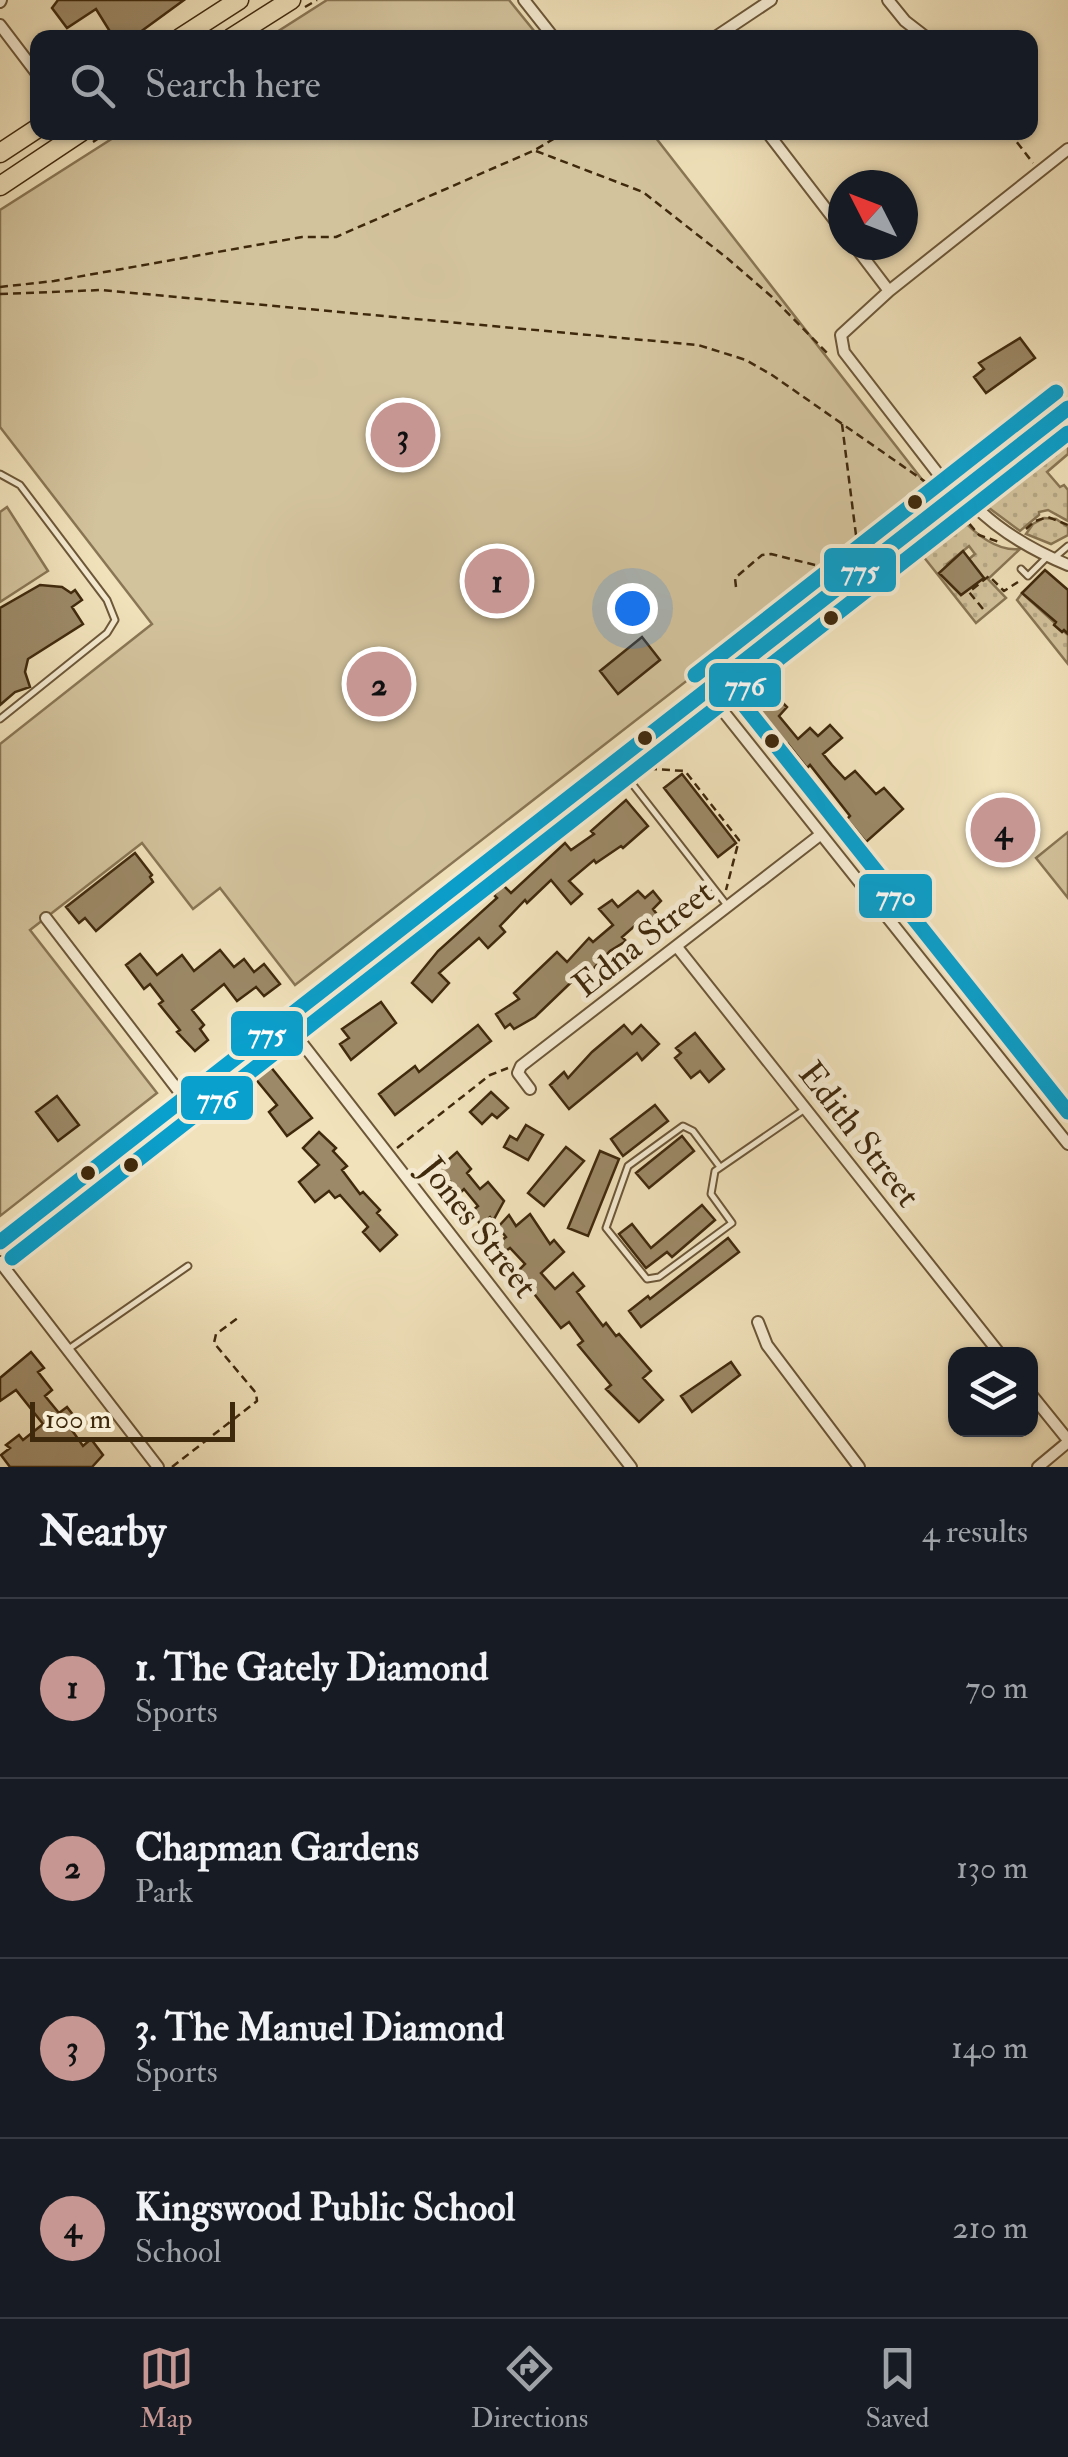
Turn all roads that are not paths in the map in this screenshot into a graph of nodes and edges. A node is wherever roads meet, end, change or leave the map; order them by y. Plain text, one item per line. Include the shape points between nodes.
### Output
1 (238, 0) edge
2 (290, 0) edge
3 (524, 0) edge
4 (771, 0) edge
5 (888, 0) edge
6 (0, 25) edge
7 (192, 30) edge
8 (243, 30) edge
9 (548, 30) edge
10 (726, 30) edge
11 (917, 30) edge
12 (30, 64) edge
13 (30, 133) edge
14 (69, 140) edge
15 (773, 140) edge
16 (1068, 149) edge
17 (0, 153) edge
18 (0, 186) edge
19 (828, 211) edge
20 (866, 260) edge
21 (889, 290) junction
22 (1068, 408) edge
23 (0, 474) edge
24 (959, 494) junction
25 (1068, 546) edge
26 (1051, 558) junction
27 (1068, 565) edge
28 (1021, 568) dead end
29 (707, 691) junction
30 (0, 719) edge
31 (616, 762) junction
32 (820, 835) junction
33 (724, 902) junction
34 (46, 918) dead end
35 (677, 947) junction
36 (284, 1020) junction
37 (530, 1090) dead end
38 (184, 1098) junction
39 (806, 1110) junction
40 (1068, 1144) edge
41 (720, 1167) junction
42 (0, 1242) edge
43 (0, 1262) edge
44 (188, 1266) dead end
45 (758, 1322) dead end
46 (994, 1347) edge
47 (67, 1350) junction
48 (1038, 1403) edge
49 (1068, 1441) edge
50 (158, 1467) edge
51 (631, 1467) edge
52 (860, 1467) edge
53 (1038, 1467) edge

1 - 7 highway
2 - 8 highway
3 - 9 street
4 - 10 street
5 - 11 street
6 - 12 street
13 - 17 highway
14 - 18 highway
15 - 19 street
16 - 21 street
20 - 21 street
21 - 24 street via 843,331 841,348
22 - 24 street
23 - 30 lane via 20,484 107,600 114,620 107,633
24 - 26 street via 985,519
24 - 29 street
25 - 26 lane
26 - 27 street
26 - 28 lane via 1028,576
29 - 31 street
29 - 32 street
31 - 33 lane
31 - 36 street
32 - 33 street, Edna Street
32 - 40 street
33 - 35 street, Edna Street
34 - 38 street
35 - 37 street, Edna Street via 521,1066
35 - 39 street, Edith Street
36 - 38 street
36 - 51 street, Jones Street
38 - 42 street
39 - 41 lane
39 - 46 street, Edith Street
41 - 41 lane via 710,1190 732,1223 659,1278 647,1279 606,1228 626,1169 683,1126
43 - 47 street
44 - 47 lane
45 - 52 street via 770,1350
47 - 50 street
48 - 49 street
49 - 53 street

